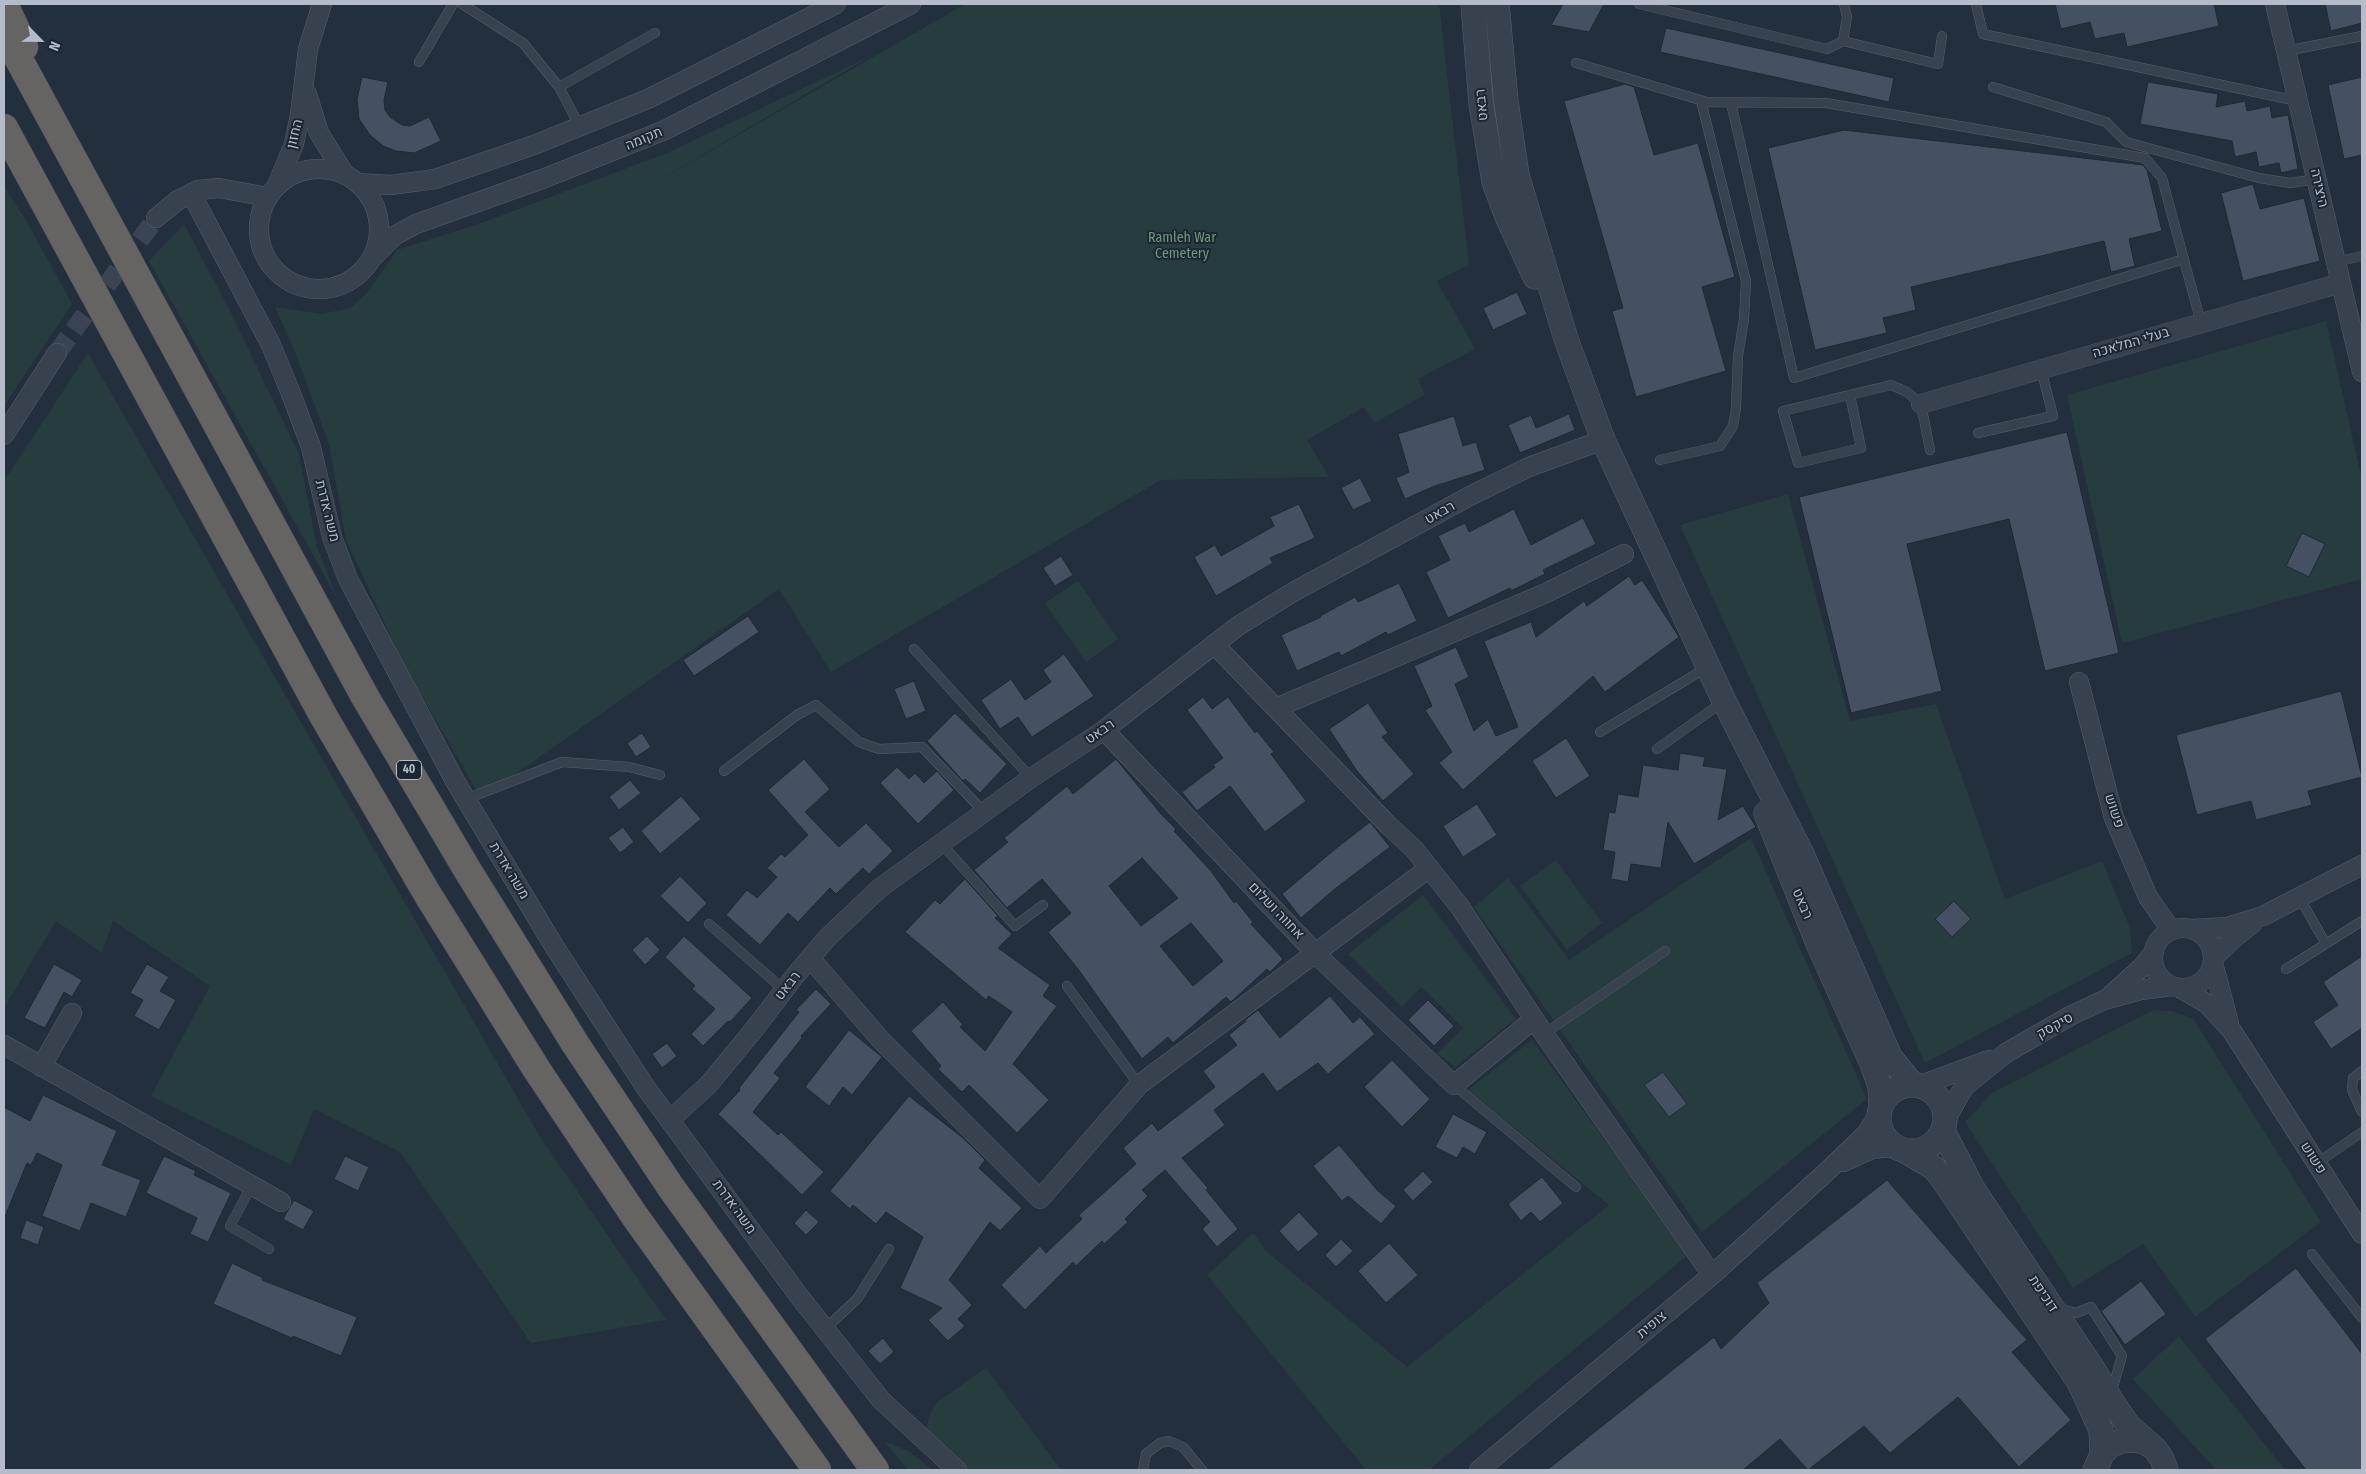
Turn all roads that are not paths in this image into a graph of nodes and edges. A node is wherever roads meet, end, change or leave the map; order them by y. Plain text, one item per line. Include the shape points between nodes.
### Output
1 (4, 4) edge
2 (322, 4) edge
3 (453, 4) edge
4 (462, 4) edge
5 (813, 4) edge
6 (836, 4) edge
7 (1473, 4) edge
8 (1497, 4) edge
9 (1639, 4) edge
10 (1844, 4) edge
11 (1976, 4) edge
12 (2275, 4) edge
13 (901, 6) edge
14 (798, 23) junction
15 (4, 32) edge
16 (655, 34) dead end
17 (1942, 36) dead end
18 (2362, 36) edge
19 (1843, 41) junction
20 (2286, 51) junction
21 (419, 62) dead end
22 (1576, 62) dead end
23 (304, 81) junction
24 (559, 87) junction
25 (1993, 87) dead end
26 (1702, 101) junction
27 (2298, 101) junction
28 (1731, 103) junction
29 (581, 127) junction
30 (4, 128) edge
31 (4, 135) edge
32 (20, 156) junction
33 (352, 179) junction
34 (2317, 179) junction
35 (272, 191) junction
36 (191, 194) junction
37 (96, 203) junction
38 (156, 218) tunnel mouth
39 (2362, 256) edge
40 (372, 258) junction
41 (2184, 259) junction
42 (2336, 262) junction
43 (2341, 283) junction
44 (2201, 324) junction
45 (1566, 339) junction
46 (57, 353) tunnel mouth
47 (2041, 369) junction
48 (2362, 372) edge
49 (1850, 395) junction
50 (1922, 404) junction
51 (1978, 433) dead end
52 (4, 436) edge
53 (1603, 440) junction
54 (1930, 450) dead end
55 (1660, 460) dead end
56 (1624, 554) dead end
57 (1214, 644) junction
58 (914, 649) dead end
59 (1708, 666) junction
60 (2079, 682) dead end
61 (1724, 702) junction
62 (1276, 708) junction
63 (1104, 730) junction
64 (1600, 732) dead end
65 (1657, 749) dead end
66 (724, 771) dead end
67 (660, 775) dead end
68 (1031, 778) junction
69 (466, 799) junction
70 (984, 812) junction
71 (942, 843) junction
72 (2362, 865) edge
73 (1429, 868) junction
74 (2299, 898) junction
75 (1043, 905) dead end
76 (2263, 916) junction
77 (2362, 921) edge
78 (710, 924) dead end
79 (2192, 929) junction
80 (2171, 930) junction
81 (2326, 944) junction
82 (1665, 951) dead end
83 (1315, 952) junction
84 (2154, 952) junction
85 (810, 958) junction
86 (2213, 961) junction
87 (2286, 969) dead end
88 (1067, 986) dead end
89 (2176, 987) junction
90 (784, 990) junction
91 (2104, 1000) junction
92 (72, 1012) dead end
93 (1539, 1027) junction
94 (2232, 1031) junction
95 (4, 1046) edge
96 (2006, 1053) junction
97 (41, 1066) junction
98 (2362, 1071) edge
99 (1139, 1085) junction
100 (1454, 1085) junction
101 (1916, 1085) junction
102 (1880, 1110) junction
103 (2362, 1112) edge
104 (670, 1120) junction
105 (1944, 1125) junction
106 (2362, 1132) edge
107 (1899, 1149) junction
108 (2317, 1163) junction
109 (1822, 1176) junction
110 (252, 1186) junction
111 (1576, 1187) dead end
112 (281, 1202) dead end
113 (2362, 1234) edge
114 (269, 1249) dead end
115 (890, 1249) dead end
116 (2312, 1254) dead end
117 (1712, 1275) junction
118 (2051, 1305) junction
119 (2362, 1318) edge
120 (825, 1329) junction
121 (2110, 1400) junction
122 (2163, 1462) edge
123 (2096, 1464) edge
124 (817, 1470) edge
125 (875, 1470) edge
126 (957, 1470) edge
127 (1143, 1470) edge
128 (1202, 1470) edge
129 (1479, 1470) edge

1 - 37 highway
2 - 23 street, החזון via 308,50
3 - 21 lane
4 - 24 lane via 523,43
5 - 14 street
6 - 14 street
7 - 45 street, רבאט via 1482,104 1494,182 1508,219
8 - 45 street, רבאט via 1506,101 1518,175
9 - 19 lane via 1827,50
10 - 19 lane via 1847,16
11 - 27 lane via 1983,34
12 - 20 street, היצירה
13 - 40 street, תקומה via 665,130 545,178 416,224 394,236
14 - 29 street via 650,98
15 - 37 highway, 40
16 - 24 lane
17 - 19 lane via 1938,64
18 - 20 lane
20 - 27 street, היצירה
22 - 26 lane
23 - 33 street, החזון via 319,133
23 - 35 street, החזון via 294,144
24 - 29 lane
25 - 34 lane via 2106,122 2126,142 2259,178 2290,183
26 - 28 lane
26 - 55 lane via 1746,281 1736,408 1733,426 1720,446
27 - 34 street, היצירה
28 - 41 lane via 1826,103 2145,158 2162,178
28 - 41 lane via 1794,378
29 - 33 street via 436,179 391,185
30 - 32 highway
31 - 32 highway
32 - 124 highway via 324,717 428,895 537,1070 634,1215
33 - 35 street via 328,169 310,169 292,175
33 - 40 street via 371,198 378,218 378,238
34 - 42 street, היצירה
35 - 36 street via 219,188
35 - 40 street via 260,215 259,234 263,253 274,270 288,282 307,288 335,287 360,273
36 - 38 street
36 - 69 street, משה אדרת via 271,345 311,447 332,537 348,580
37 - 125 highway, 40 via 364,695 468,871 576,1045 666,1181
39 - 42 lane
41 - 44 lane
42 - 43 street, היצירה
43 - 44 street, בעלי המלאכה
43 - 48 street, היצירה
44 - 47 street, בעלי המלאכה
45 - 53 street, רבאט
46 - 52 street
47 - 50 street, בעלי המלאכה
47 - 51 lane via 2053,416
49 - 49 lane via 1783,412 1798,464 1861,448
49 - 50 lane via 1891,385
50 - 54 lane
53 - 57 street, רבאט via 1529,467 1470,496 1295,591
53 - 59 street, רבאט
56 - 62 street via 1546,593
57 - 62 street
57 - 63 street, רבאט
58 - 68 lane
59 - 61 street, רבאט
59 - 64 lane
60 - 80 street, פשוש via 2114,818 2148,897
61 - 65 lane
61 - 101 street, רבאט via 1802,854 1890,1057
61 - 102 street, רבאט via 1784,862 1872,1064 1880,1086
62 - 73 street
63 - 68 street, רבאט
63 - 83 street, אחווה ושלום
66 - 70 lane via 797,715 816,705 859,742 879,749 922,747
67 - 69 lane via 629,767 562,762
68 - 70 street, רבאט
69 - 104 street, משה אדרת via 554,946
70 - 71 street, רבאט
71 - 75 lane via 1015,926
71 - 85 street, רבאט via 880,888
72 - 74 street
73 - 83 street
73 - 93 street via 1460,907
74 - 76 street
74 - 81 lane
76 - 79 street via 2227,927
76 - 86 street via 2233,938
77 - 81 lane
78 - 90 lane
79 - 80 street
79 - 86 street via 2208,940
80 - 84 street via 2163,935
81 - 87 lane
82 - 93 lane
83 - 99 street
83 - 100 street, אחווה ושלום
84 - 89 street via 2155,968 2165,982
84 - 91 street, סיקסק via 2141,968
85 - 90 street, רבאט
85 - 99 street via 893,1052 1040,1199
86 - 89 street via 2205,979 2198,984
86 - 94 street, פשוש via 2218,989
88 - 99 lane
89 - 91 street, סיקסק via 2141,990
89 - 94 street, פשוש via 2206,1003
90 - 104 street, רבאט via 709,1084
91 - 96 street, סיקסק
92 - 97 street
93 - 100 street
93 - 117 street
94 - 108 street, פשוש
95 - 97 street
96 - 101 street, סיקסק
96 - 105 street, סיקסק via 1964,1087
97 - 110 street
98 - 103 lane via 2353,1078 2352,1090
100 - 111 lane
101 - 102 street via 1894,1090
101 - 105 street via 1936,1095 1945,1110
102 - 107 street via 1882,1133
102 - 109 street, צופית via 1866,1134
104 - 120 street, משה אדרת
105 - 107 street via 1938,1139 1923,1150
105 - 118 street, דוכיפת via 1973,1189
106 - 108 lane
107 - 109 street, צופית via 1872,1149 1847,1159
107 - 123 street, דוכיפת via 1934,1168 2079,1382 2101,1430
108 - 113 street, פשוש
109 - 117 street, צופית
110 - 112 street
110 - 114 lane via 230,1226
115 - 120 lane via 857,1299
116 - 119 lane
117 - 129 street, צופית
118 - 121 street, דוכיפת
118 - 121 lane via 2076,1313 2091,1306 2122,1356
120 - 126 street, משה אדרת via 881,1400
121 - 122 street, דוכיפת via 2128,1425
122 - 123 street via 2145,1442 2133,1440 2111,1446
127 - 128 lane via 1146,1454 1160,1443 1169,1441 1183,1446

